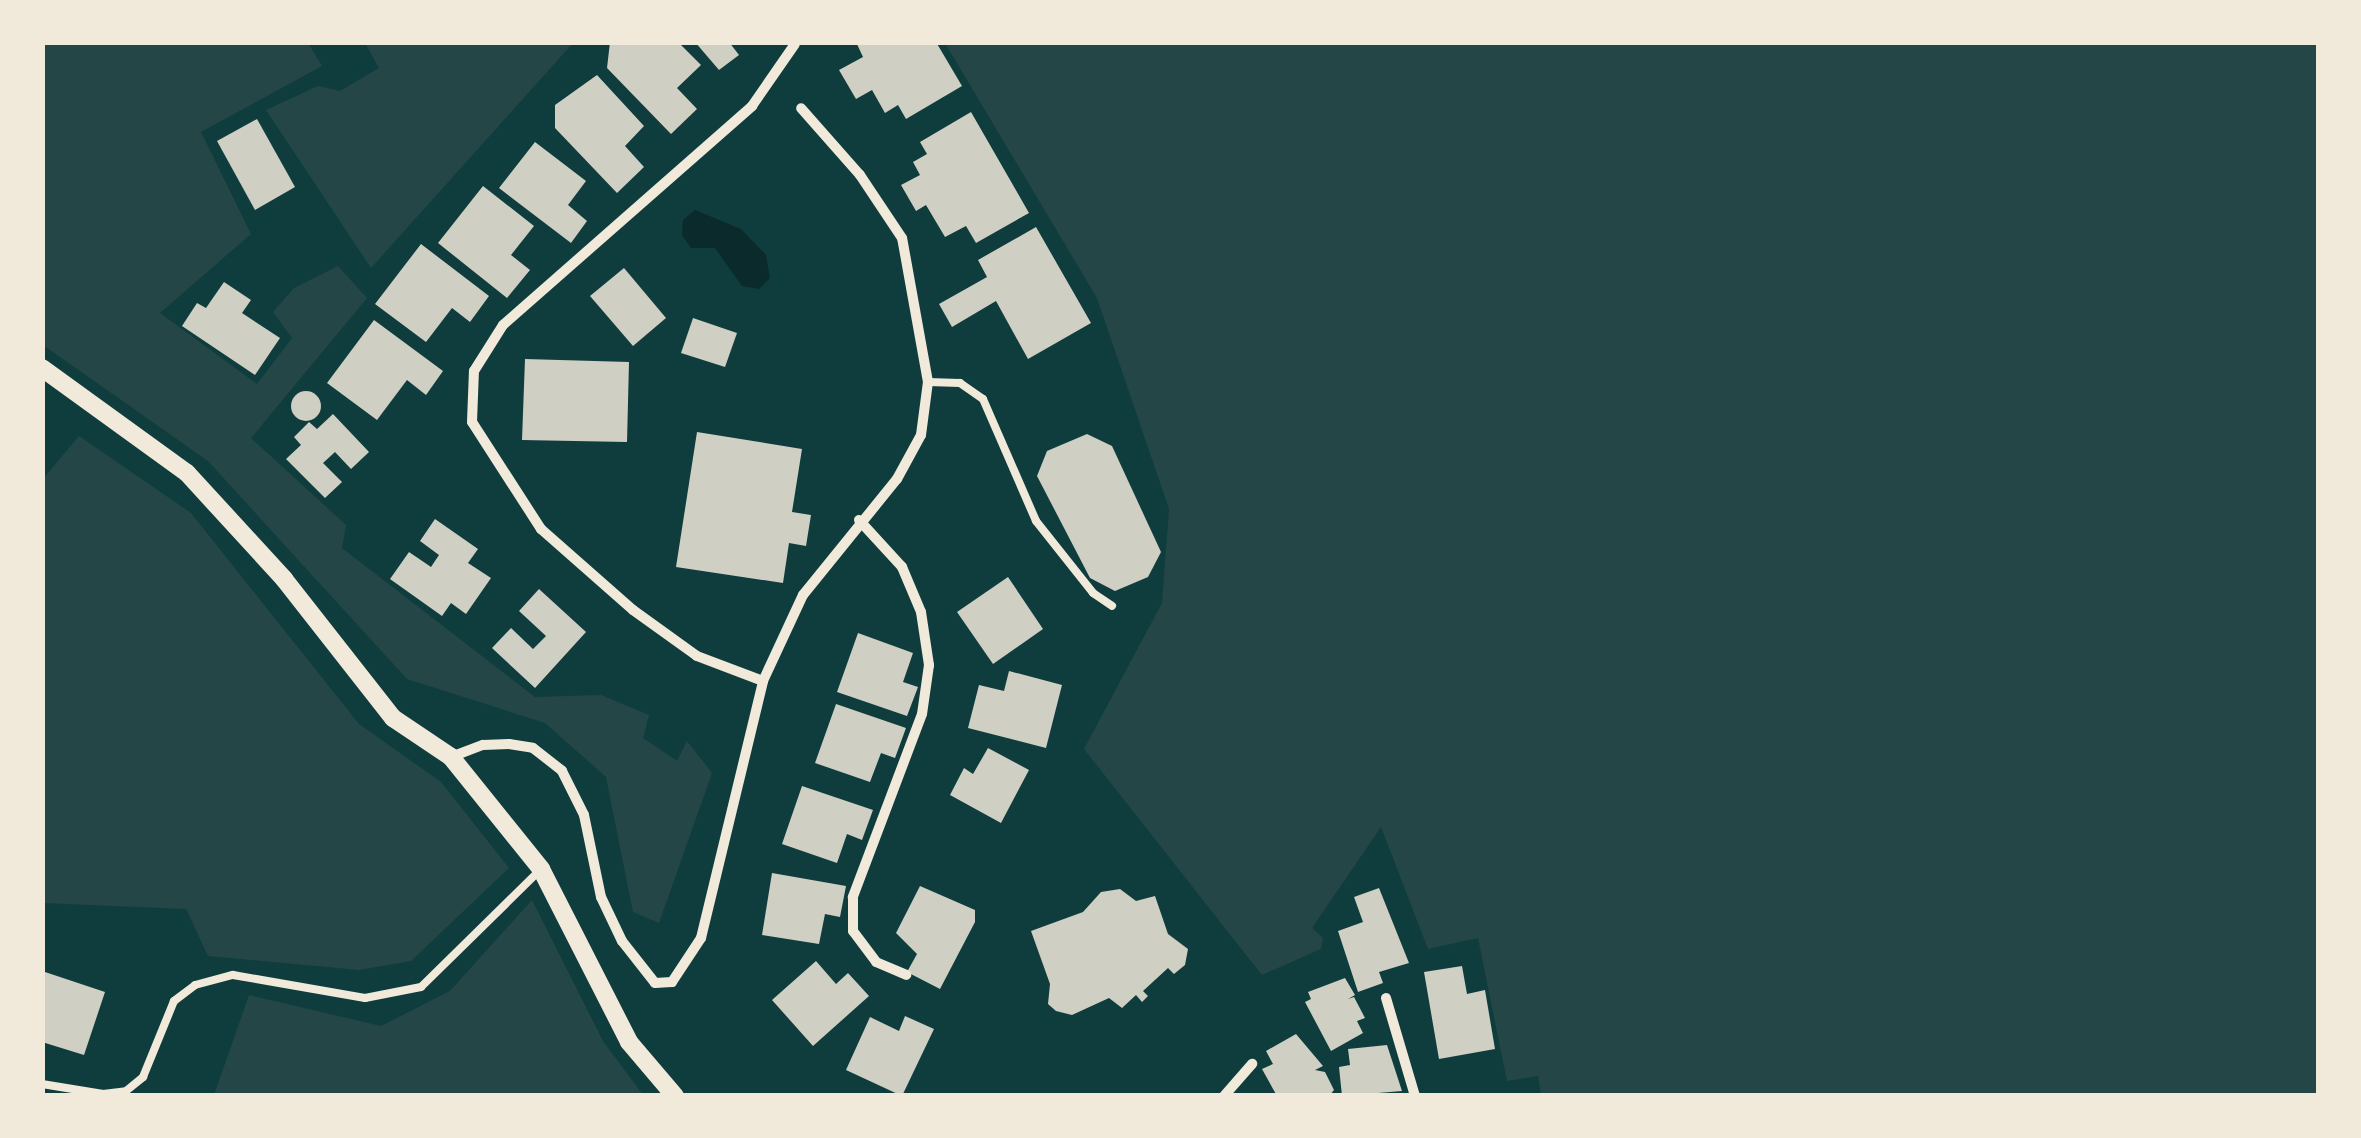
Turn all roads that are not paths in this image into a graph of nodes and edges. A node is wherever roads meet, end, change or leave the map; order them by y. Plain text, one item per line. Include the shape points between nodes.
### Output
1 (795, 44) edge
2 (801, 108) dead end
3 (42, 368) edge
4 (928, 382) junction
5 (858, 520) junction
6 (1112, 606) dead end
7 (763, 682) junction
8 (451, 756) junction
9 (541, 868) junction
10 (906, 975) dead end
11 (1386, 998) dead end
12 (1252, 1064) dead end
13 (42, 1084) edge
14 (675, 1096) edge
15 (1224, 1096) edge
16 (1415, 1096) edge

1 - 7 street via 752,106 502,326 474,371 472,422 541,529 632,610 697,656
2 - 4 street via 860,174 902,238
3 - 8 street via 187,473 284,579 393,718
4 - 5 street via 921,435 896,479
4 - 6 lane via 960,382 982,399 1036,520
5 - 7 street via 803,594
5 - 10 street via 902,567 921,612 929,665 922,714 853,897 853,931 876,962
7 - 8 street via 701,938 672,982 655,983 622,941 601,896 584,815 562,772 533,748 509,744 483,744
8 - 9 street
9 - 13 lane via 421,987 364,998 234,975 195,985 174,1001 143,1077 126,1091
9 - 14 street via 628,1042
11 - 16 street
12 - 15 street

